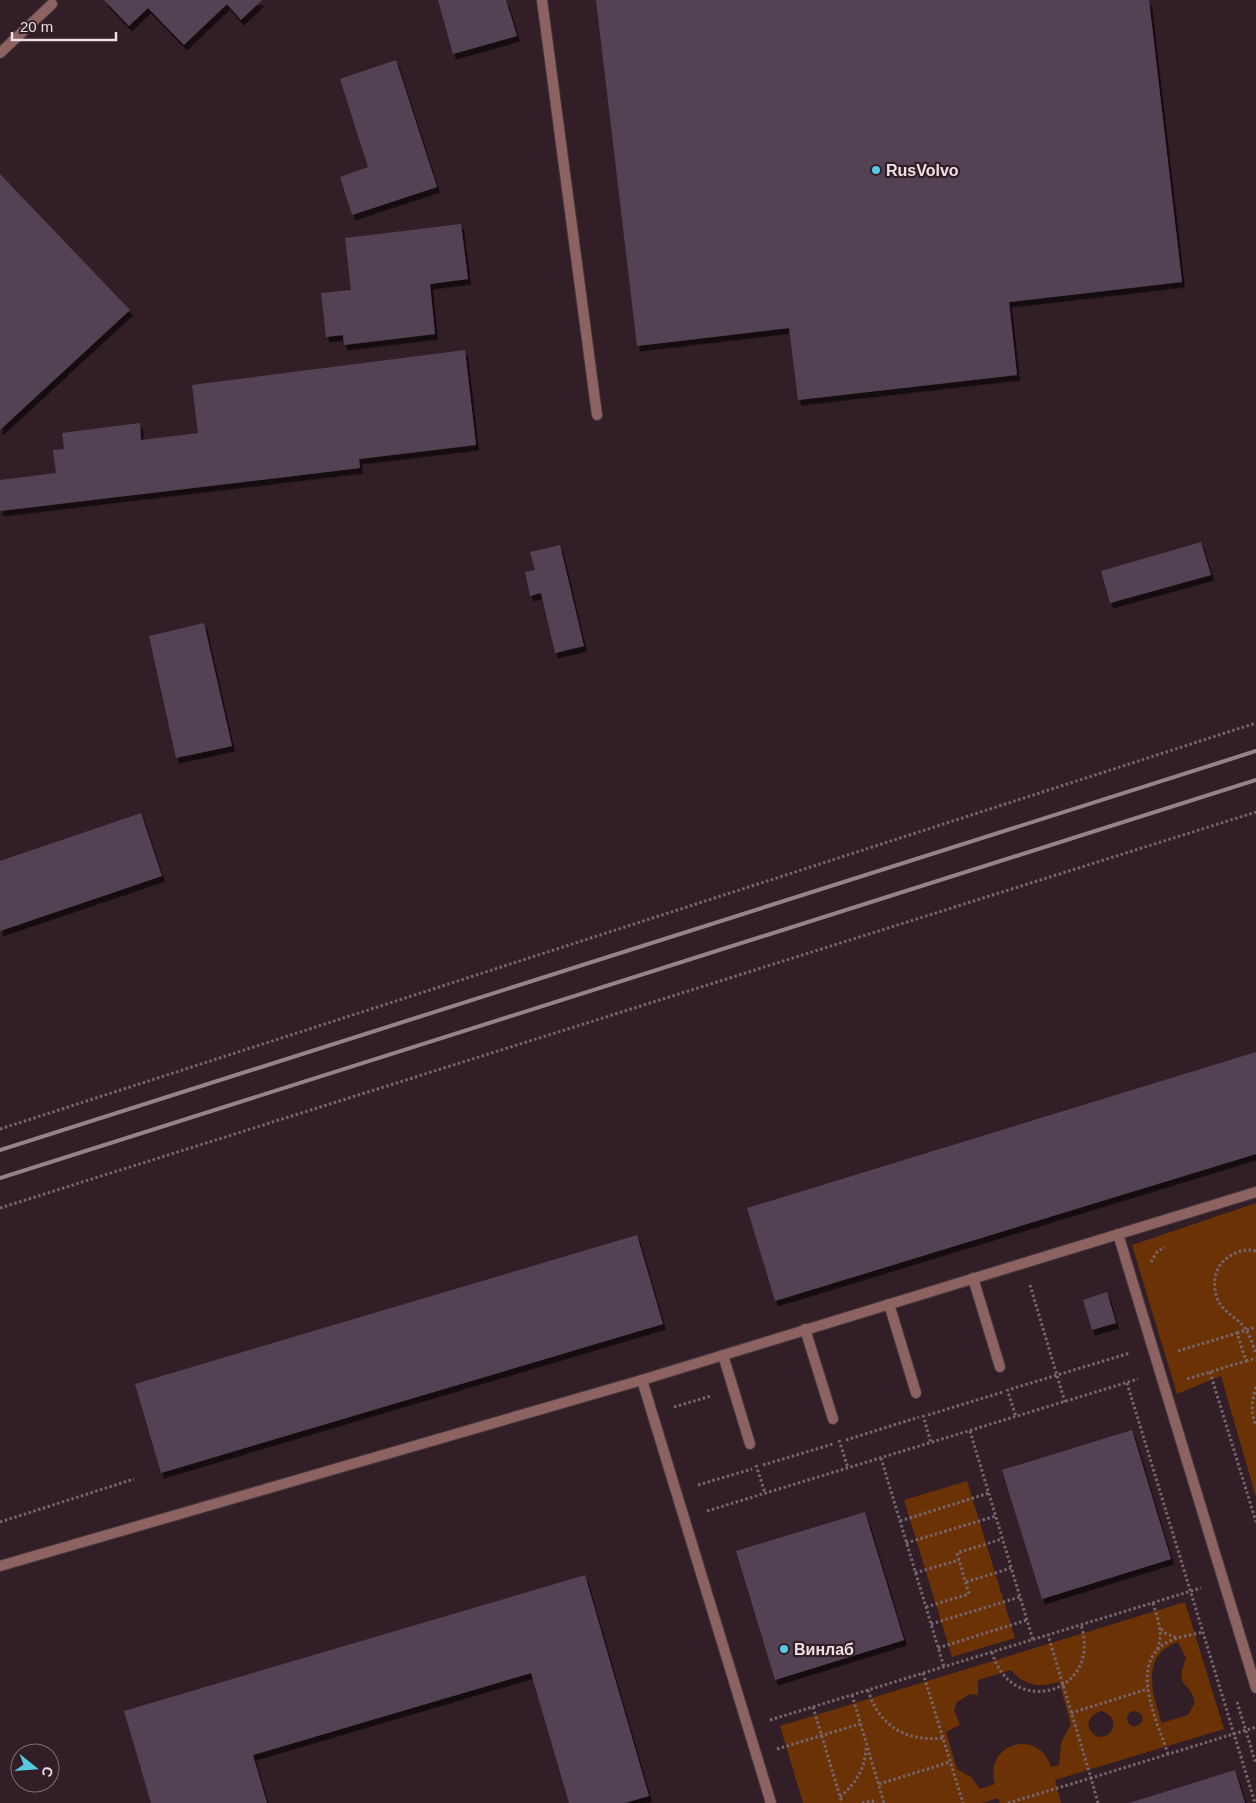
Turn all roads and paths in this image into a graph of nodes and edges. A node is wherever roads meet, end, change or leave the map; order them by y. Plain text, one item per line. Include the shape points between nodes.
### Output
1 (542, 0) edge
2 (52, 4) dead end
3 (0, 53) edge
4 (597, 415) dead end
5 (1256, 723) edge
6 (1256, 812) edge
7 (0, 1129) edge
8 (1256, 1192) edge
9 (0, 1208) edge
10 (1118, 1234) junction
11 (1163, 1247) dead end
12 (1256, 1251) edge
13 (1023, 1263) junction
14 (1150, 1266) dead end
15 (973, 1278) junction
16 (889, 1304) junction
17 (1256, 1327) edge
18 (805, 1329) junction
19 (1246, 1330) junction
20 (1237, 1332) junction
21 (1131, 1353) dead end
22 (1256, 1354) edge
23 (723, 1355) junction
24 (1156, 1357) junction
25 (1256, 1358) edge
26 (705, 1360) junction
27 (1246, 1361) junction
28 (1000, 1367) joint
29 (1210, 1372) junction
30 (1160, 1373) junction
31 (1057, 1376) junction
32 (642, 1380) junction
33 (1127, 1383) junction
34 (1165, 1386) junction
35 (1256, 1387) edge
36 (1008, 1390) junction
37 (916, 1393) joint
38 (1065, 1402) junction
39 (674, 1408) dead end
40 (923, 1416) junction
41 (1016, 1417) junction
42 (833, 1419) joint
43 (1256, 1425) edge
44 (970, 1431) junction
45 (840, 1442) junction
46 (931, 1443) junction
47 (750, 1444) joint
48 (881, 1458) junction
49 (757, 1467) junction
50 (848, 1468) junction
51 (134, 1479) dead end
52 (676, 1492) junction
53 (989, 1493) junction
54 (765, 1494) junction
55 (996, 1516) junction
56 (684, 1518) junction
57 (900, 1521) junction
58 (0, 1522) edge
59 (1256, 1522) edge
60 (1002, 1539) junction
61 (906, 1543) junction
62 (959, 1560) junction
63 (0, 1566) edge
64 (1012, 1568) junction
65 (915, 1574) junction
66 (1224, 1581) junction
67 (966, 1582) junction
68 (1191, 1592) junction
69 (1020, 1597) junction
70 (1153, 1603) junction
71 (926, 1607) junction
72 (1028, 1620) junction
73 (931, 1624) junction
74 (1081, 1625) junction
75 (1161, 1628) junction
76 (1203, 1632) junction
77 (1048, 1635) junction
78 (1181, 1638) junction
79 (1033, 1640) junction
80 (938, 1648) junction
81 (1156, 1651) junction
82 (992, 1652) junction
83 (944, 1667) junction
84 (923, 1673) junction
85 (1063, 1686) junction
86 (1256, 1688) edge
87 (1148, 1689) junction
88 (868, 1690) junction
89 (852, 1695) junction
90 (813, 1707) junction
91 (1071, 1713) junction
92 (860, 1724) junction
93 (748, 1727) junction
94 (1256, 1727) edge
95 (1234, 1734) junction
96 (822, 1736) junction
97 (943, 1738) junction
98 (867, 1745) junction
99 (777, 1749) dead end
100 (1168, 1754) junction
101 (950, 1762) junction
102 (1091, 1778) junction
103 (879, 1784) junction
104 (840, 1797) junction
105 (770, 1803) edge
106 (842, 1803) edge
107 (862, 1803) edge
108 (877, 1803) edge
109 (884, 1803) edge
110 (963, 1803) edge
111 (1008, 1803) edge
112 (1098, 1803) edge
113 (1255, 1803) edge

1 - 4 lane
2 - 3 lane
5 - 7 path
6 - 9 path
8 - 10 lane
10 - 13 lane
10 - 24 lane
11 - 14 path via 1152,1258
12 - 19 path via 1250,1249 1234,1253 1222,1262 1215,1276 1214,1290 1220,1304
13 - 15 lane
13 - 31 path
15 - 16 lane
15 - 28 lane
16 - 18 lane
16 - 37 lane
17 - 19 path
18 - 23 lane
18 - 42 lane
19 - 20 path
19 - 22 path
20 - 24 path
20 - 27 path
21 - 31 path
23 - 26 lane
23 - 47 lane
24 - 30 lane
25 - 27 path
26 - 32 lane
26 - 39 path via 716,1395
27 - 29 path
28 - 36 path
29 - 34 path
29 - 59 path
30 - 33 path
30 - 34 lane
31 - 36 path
31 - 38 path
32 - 52 lane
32 - 63 lane
33 - 38 path
33 - 68 path
34 - 66 lane
35 - 43 path via 1252,1402 1252,1417
36 - 40 path
36 - 41 path
37 - 40 path
38 - 41 path
40 - 45 path
40 - 46 path
41 - 44 path
42 - 45 path
44 - 46 path
44 - 53 path
45 - 49 path
45 - 50 path
46 - 48 path
47 - 49 path
48 - 50 path
48 - 57 path
49 - 52 path
49 - 54 path
50 - 54 path
51 - 58 path
52 - 56 lane
53 - 55 path
53 - 57 path
54 - 56 path
55 - 60 path
55 - 61 path
56 - 93 lane
57 - 61 path
60 - 62 path via 957,1553
60 - 64 path
61 - 65 path
62 - 65 path
62 - 67 path
64 - 67 path
64 - 69 path
65 - 71 path
66 - 68 path
66 - 86 lane
67 - 71 path via 969,1594
68 - 70 path
68 - 76 path
69 - 72 path
69 - 73 path
70 - 74 path
70 - 75 path
71 - 73 path
72 - 79 path
72 - 80 path
73 - 80 path
74 - 77 path
74 - 85 path via 1085,1638 1083,1659 1074,1677
75 - 78 path via 1170,1636
75 - 81 path
76 - 78 path
76 - 95 path
77 - 79 path
77 - 85 path
78 - 81 path via 1167,1642
79 - 82 path
80 - 83 path
81 - 87 path via 1146,1674
82 - 83 path
82 - 85 path via 996,1665 1013,1684 1025,1690 1051,1691
83 - 84 path
84 - 88 path
84 - 97 path
85 - 91 path
87 - 91 path
87 - 100 path
88 - 89 path
88 - 97 path via 878,1714 898,1732 912,1738
89 - 90 path
89 - 92 path
90 - 93 path
90 - 96 path
91 - 102 path
92 - 96 path
92 - 98 path
93 - 105 lane
94 - 95 path
95 - 100 path
95 - 113 path
96 - 99 path
96 - 104 path
97 - 101 path
98 - 103 path
98 - 104 path via 860,1776
100 - 102 path
101 - 103 path
101 - 110 path
102 - 111 path
102 - 112 path
103 - 109 path
104 - 106 path
107 - 108 path

